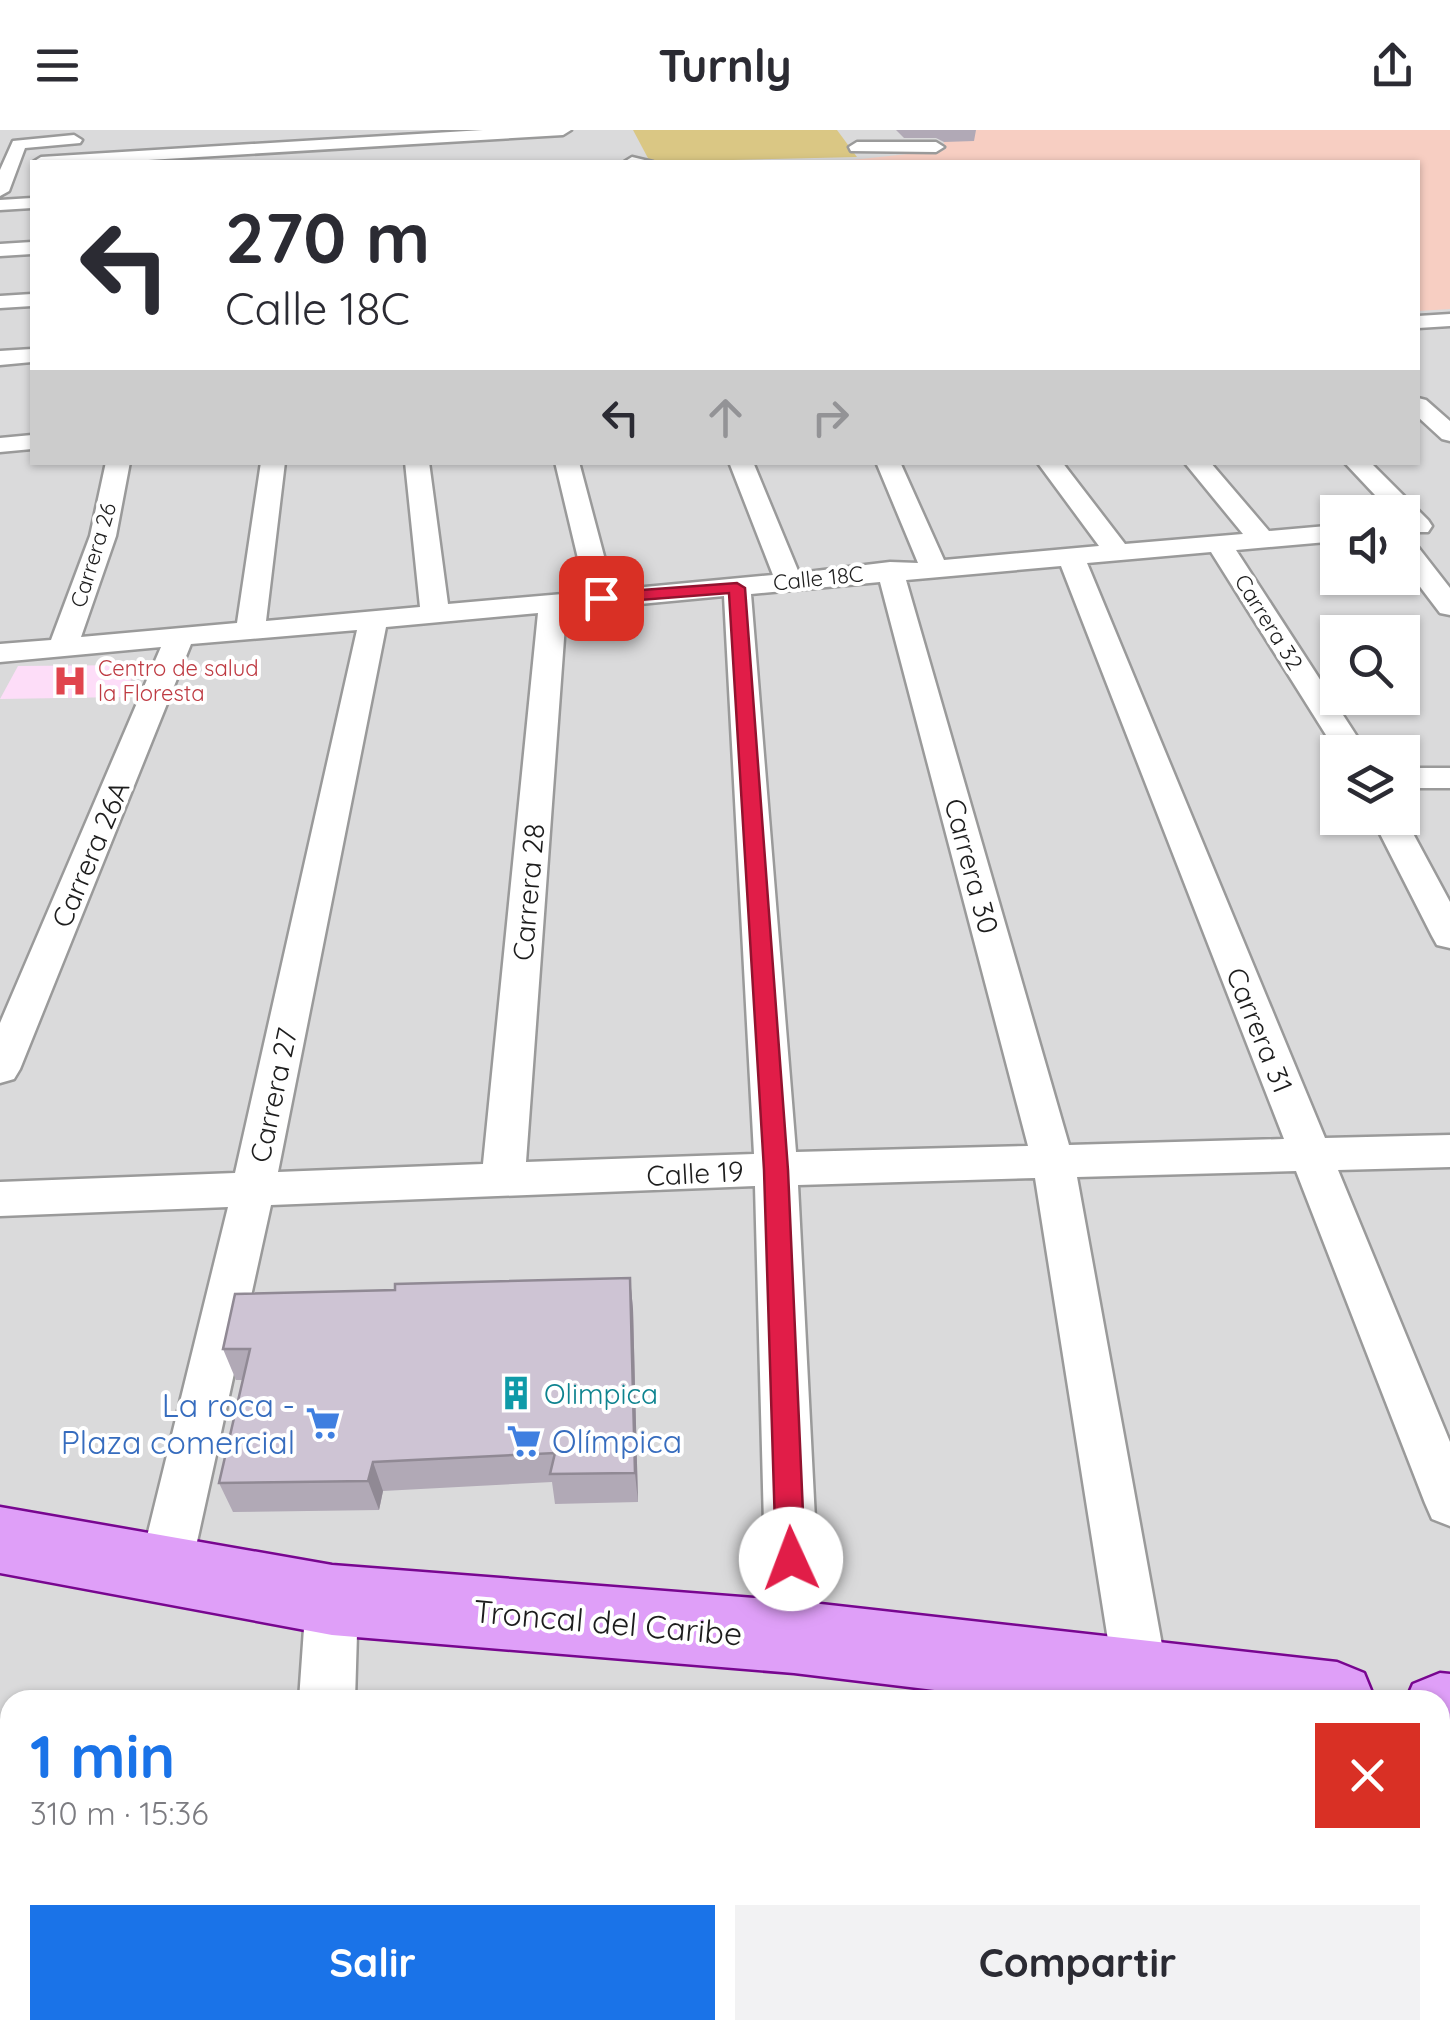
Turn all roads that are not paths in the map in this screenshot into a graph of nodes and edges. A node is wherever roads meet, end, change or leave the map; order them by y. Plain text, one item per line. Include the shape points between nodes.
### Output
1 (563, 130) edge
2 (920, 130) edge
3 (87, 136) edge
4 (266, 147) edge
5 (856, 147) dead end
6 (71, 160) edge
7 (30, 163) edge
8 (5, 165) edge
9 (0, 190) edge
10 (30, 203) edge
11 (0, 205) edge
12 (30, 248) edge
13 (0, 250) edge
14 (30, 300) edge
15 (0, 302) edge
16 (1450, 320) edge
17 (1420, 322) edge
18 (30, 356) edge
19 (0, 358) edge
20 (1420, 407) edge
21 (30, 427) edge
22 (0, 429) edge
23 (1450, 434) edge
24 (30, 442) edge
25 (0, 445) edge
26 (117, 465) edge
27 (272, 465) edge
28 (417, 465) edge
29 (568, 465) edge
30 (742, 465) edge
31 (889, 465) edge
32 (1052, 465) edge
33 (1199, 465) edge
34 (1358, 465) edge
35 (1381, 495) edge
36 (1450, 523) edge
37 (1420, 529) edge
38 (1320, 534) edge
39 (1261, 539) junction
40 (1218, 543) junction
41 (1116, 552) junction
42 (1420, 553) edge
43 (1072, 556) junction
44 (934, 568) junction
45 (890, 570) junction
46 (788, 580) junction
47 (737, 588) junction
48 (601, 598) junction
49 (554, 603) junction
50 (1450, 607) edge
51 (434, 614) junction
52 (373, 620) junction
53 (250, 632) junction
54 (179, 638) junction
55 (63, 646) junction
56 (2, 656) edge
57 (1341, 735) edge
58 (1420, 778) edge
59 (1450, 778) edge
60 (1397, 835) edge
61 (1450, 936) edge
62 (0, 1069) edge
63 (1450, 1151) edge
64 (1310, 1156) junction
65 (1054, 1162) junction
66 (776, 1170) junction
67 (503, 1182) junction
68 (253, 1190) junction
69 (0, 1198) edge
70 (1450, 1503) edge
71 (0, 1540) edge
72 (165, 1569) junction
73 (332, 1600) junction
74 (794, 1637) junction
75 (1183, 1688) edge
76 (328, 1690) edge
77 (1209, 1690) edge

1 - 4 street via 514,140
2 - 5 street via 938,148
3 - 8 street via 19,144
4 - 6 street
7 - 8 street
8 - 9 street
10 - 11 street
12 - 13 street
14 - 15 street
16 - 17 street
18 - 19 street
20 - 23 street
21 - 22 street
24 - 25 street
26 - 55 street, Carrera 26 via 103,536
27 - 53 street
28 - 51 street
29 - 48 street
30 - 46 street
31 - 44 street
32 - 41 street
33 - 39 street
34 - 35 street
36 - 37 street
38 - 39 street, Calle 18C
39 - 40 street, Calle 18C
40 - 41 street, Calle 18C
40 - 57 street, Carrera 32
41 - 43 street, Calle 18C
42 - 50 street
43 - 44 street, Calle 18C
43 - 64 street, Carrera 31
44 - 45 street, Calle 18C
45 - 46 street, Calle 18C
45 - 65 street, Carrera 30
46 - 47 street, Calle 18C
47 - 48 street, Calle 18C
47 - 66 street
48 - 49 street, Calle 18C
49 - 51 street, Calle 18C
49 - 67 street, Carrera 28
51 - 52 street, Calle 18C
52 - 53 street, Calle 18C
52 - 68 street, Carrera 27
53 - 54 street, Calle 18C
54 - 55 street, Calle 18C
54 - 62 street, Carrera 26A
55 - 56 street, Calle 18C
58 - 59 street
60 - 61 street
63 - 64 street, Calle 19
64 - 65 street, Calle 19
64 - 70 street, Carrera 31
65 - 66 street, Calle 19
65 - 75 street, Carrera 30
66 - 67 street, Calle 19
66 - 74 street
67 - 68 street, Calle 19
68 - 69 street, Calle 19
68 - 72 street, Carrera 27
71 - 72 main road, Troncal del Caribe
72 - 73 main road, Troncal del Caribe
73 - 74 main road, Troncal del Caribe
73 - 76 street
74 - 75 main road, Troncal del Caribe
75 - 77 main road, Troncal del Caribe

